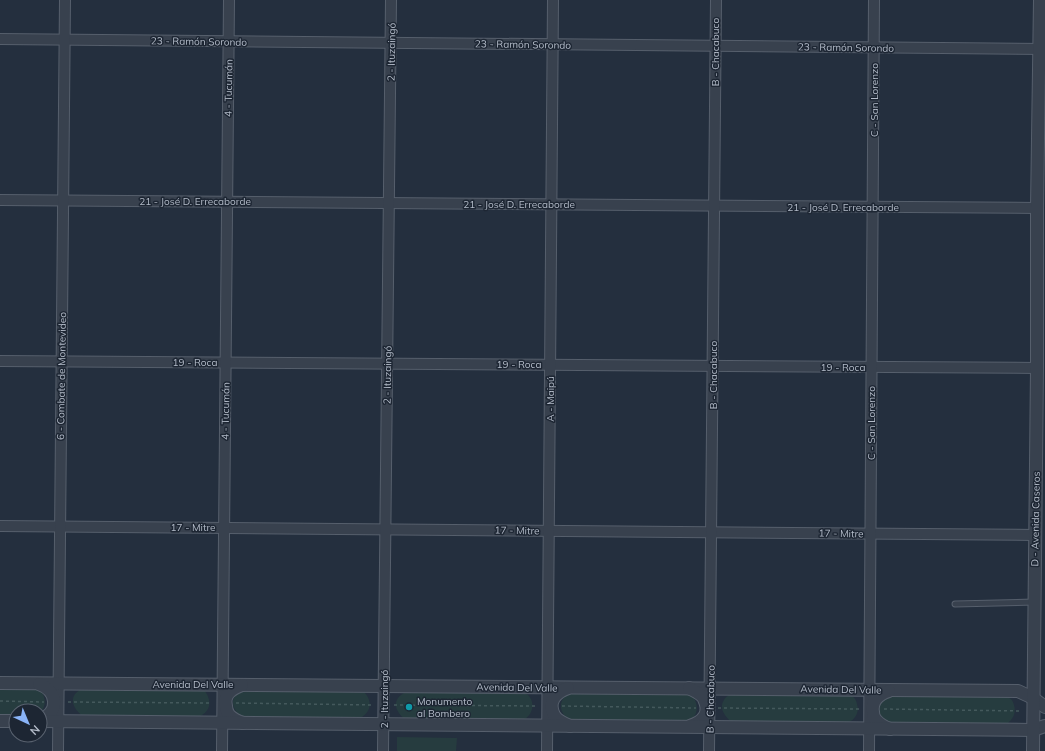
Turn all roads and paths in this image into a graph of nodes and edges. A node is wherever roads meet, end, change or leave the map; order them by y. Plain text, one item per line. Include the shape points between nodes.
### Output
1 (65, 0) edge
2 (229, 0) edge
3 (391, 0) edge
4 (553, 0) edge
5 (716, 0) edge
6 (874, 0) edge
7 (1040, 0) edge
8 (0, 39) edge
9 (64, 40) junction
10 (228, 41) junction
11 (391, 43) junction
12 (553, 44) junction
13 (715, 46) junction
14 (874, 48) junction
15 (1042, 49) edge
16 (0, 200) edge
17 (63, 200) junction
18 (227, 202) junction
19 (389, 203) junction
20 (552, 204) junction
21 (714, 206) junction
22 (873, 207) junction
23 (1037, 208) junction
24 (0, 361) edge
25 (62, 362) junction
26 (226, 362) junction
27 (387, 364) junction
28 (550, 365) junction
29 (713, 366) junction
30 (872, 367) junction
31 (1037, 368) junction
32 (0, 526) edge
33 (60, 526) junction
34 (224, 528) junction
35 (386, 529) junction
36 (549, 530) junction
37 (711, 532) junction
38 (870, 533) junction
39 (1035, 535) junction
40 (1034, 602) junction
41 (955, 604) dead end
42 (0, 683) edge
43 (36, 683) junction
44 (59, 683) junction
45 (223, 684) junction
46 (245, 684) junction
47 (384, 685) junction
48 (548, 687) junction
49 (571, 687) junction
50 (688, 688) junction
51 (710, 688) junction
52 (869, 690) junction
53 (892, 690) junction
54 (1033, 698) junction
55 (0, 701) edge
56 (56, 702) junction
57 (224, 703) junction
58 (384, 705) junction
59 (550, 706) junction
60 (1045, 707) edge
61 (706, 708) junction
62 (48, 715) edge
63 (48, 721) edge
64 (58, 722) junction
65 (222, 723) junction
66 (243, 723) junction
67 (384, 725) junction
68 (547, 726) junction
69 (570, 726) junction
70 (1045, 726) edge
71 (687, 727) junction
72 (710, 728) junction
73 (869, 729) junction
74 (890, 729) junction
75 (1033, 730) junction
76 (58, 751) edge
77 (222, 751) edge
78 (383, 751) edge
79 (547, 751) edge
80 (710, 751) edge
81 (869, 751) edge
82 (1032, 751) edge

1 - 9 street, 6 - Combate de Montevideo
2 - 10 street, 4 - Tucumán
3 - 11 street, 2 - Ituzaingó
4 - 12 street, A - Maipú
5 - 13 street, B - Chacabuco
6 - 14 street, C - San Lorenzo
7 - 15 street, D - Avenida Caseros
8 - 9 street, 23 - Ramón Sorondo
9 - 10 street, 23 - Ramón Sorondo
9 - 17 street, 6 - Combate de Montevideo
10 - 11 street, 23 - Ramón Sorondo
10 - 18 street, 4 - Tucumán
11 - 12 street, 23 - Ramón Sorondo
11 - 19 street, 2 - Ituzaingó
12 - 13 street, 23 - Ramón Sorondo
12 - 20 street, A - Maipú
13 - 14 street, 23 - Ramón Sorondo
13 - 21 street, B - Chacabuco
14 - 15 street, 23 - Ramón Sorondo
14 - 22 street, C - San Lorenzo
15 - 23 street, D - Avenida Caseros
16 - 17 street, 21 - José D. Errecaborde
17 - 18 street, 21 - José D. Errecaborde
17 - 25 street, 6 - Combate de Montevideo
18 - 19 street, 21 - José D. Errecaborde
18 - 26 street, 4 - Tucumán
19 - 20 street, 21 - José D. Errecaborde
19 - 27 street, 2 - Ituzaingó
20 - 21 street, 21 - José D. Errecaborde
20 - 28 street, A - Maipú
21 - 22 street, 21 - José D. Errecaborde
21 - 29 street, B - Chacabuco
22 - 23 street, 21 - José D. Errecaborde
22 - 30 street, C - San Lorenzo
23 - 31 street, D - Avenida Caseros
24 - 25 street, 19 - Roca
25 - 26 street, 19 - Roca
25 - 33 street, 6 - Combate de Montevideo
26 - 27 street, 19 - Roca
26 - 34 street, 4 - Tucumán
27 - 28 street, 19 - Roca
27 - 35 street, 2 - Ituzaingó
28 - 29 street, 19 - Roca
28 - 36 street, A - Maipú
29 - 30 street, 19 - Roca
29 - 37 street, B - Chacabuco
30 - 31 street, 19 - Roca
30 - 38 street, C - San Lorenzo
31 - 39 street, D - Avenida Caseros
32 - 33 street, 17 - Mitre
33 - 34 street, 17 - Mitre
33 - 44 street, 6 - Combate de Montevideo
34 - 35 street, 17 - Mitre
34 - 45 street, 4 - Tucumán
35 - 36 street, 17 - Mitre
35 - 47 street, 2 - Ituzaingó
36 - 37 street, 17 - Mitre
36 - 48 street, A - Maipú
37 - 38 street, 17 - Mitre
37 - 51 street, B - Chacabuco
38 - 39 street, 17 - Mitre
38 - 52 street, C - San Lorenzo
39 - 40 street, D - Avenida Caseros
40 - 41 lane
40 - 54 street, D - Avenida Caseros
42 - 43 street, Avenida Del Valle
43 - 44 street, Avenida Del Valle
43 - 56 street via 52,692
44 - 45 street, Avenida Del Valle
44 - 56 street, 6 - Combate de Montevideo
45 - 46 street, Avenida Del Valle
45 - 57 street, 4 - Tucumán
46 - 47 street, Avenida Del Valle
46 - 57 street via 233,688 226,695
47 - 48 street, Avenida Del Valle
47 - 58 street, 2 - Ituzaingó
48 - 49 street, Avenida Del Valle
48 - 59 street, A - Maipú
49 - 50 street, Avenida Del Valle
49 - 59 street via 560,690
50 - 51 street, Avenida Del Valle
50 - 61 street via 704,698
51 - 52 street, Avenida Del Valle
51 - 72 street, B - Chacabuco
52 - 53 street, Avenida Del Valle
52 - 73 street, C - San Lorenzo
53 - 54 street, Avenida Del Valle via 1018,691
53 - 74 street via 880,694 874,700 872,709 874,719
54 - 60 street, Avenida Del Valle
54 - 75 street, D - Avenida Caseros
55 - 56 path
56 - 57 path
56 - 62 street
56 - 64 street, 6 - Combate de Montevideo
57 - 58 path
57 - 65 street, 4 - Tucumán
57 - 66 street via 227,713
58 - 59 path
58 - 67 street, 2 - Ituzaingó
59 - 61 path
59 - 68 street, A - Maipú
59 - 69 street via 554,716
61 - 71 street via 705,717 698,724
63 - 64 street
64 - 65 street
64 - 76 street, 6 - Combate de Montevideo
65 - 66 street
65 - 77 street, 4 - Tucumán
66 - 67 street
67 - 68 street
67 - 78 street, 2 - Ituzaingó
68 - 69 street
68 - 79 street, A - Maipú
69 - 71 street
70 - 75 street
71 - 72 street
72 - 73 street
72 - 80 street, B - Chacabuco
73 - 74 street
73 - 81 street, C - San Lorenzo
74 - 75 street
75 - 82 street, D - Avenida Caseros

